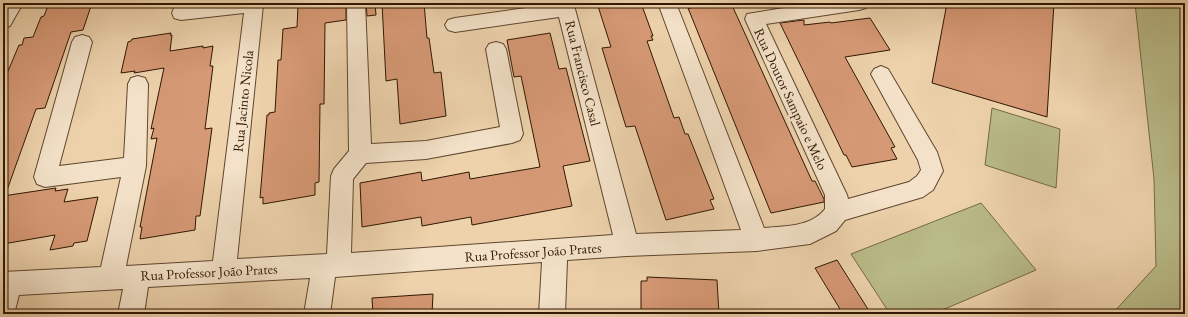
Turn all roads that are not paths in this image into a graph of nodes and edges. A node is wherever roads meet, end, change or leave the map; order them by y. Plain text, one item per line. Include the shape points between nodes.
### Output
1 (14, 3) edge
2 (356, 3) edge
3 (668, 3) edge
4 (859, 3) edge
5 (181, 13) dead end
6 (3, 21) edge
7 (455, 25) dead end
8 (82, 42) dead end
9 (496, 49) dead end
10 (881, 74) dead end
11 (138, 84) dead end
12 (360, 154) junction
13 (136, 166) junction
14 (837, 212) junction
15 (757, 240) junction
16 (627, 245) junction
17 (555, 250) junction
18 (332, 265) junction
19 (224, 270) junction
20 (138, 276) junction
21 (111, 278) junction
22 (6, 284) edge
23 (3, 311) edge
24 (321, 312) edge
25 (131, 314) edge
26 (552, 314) edge

1 - 6 street
2 - 12 street
3 - 15 street
4 - 14 street, Rua Doutor Sampaio e Melo via 754,19 836,195
5 - 19 street, Rua Jacinto Nicola via 254,5
7 - 16 street, Rua Francisco Casal via 566,9
8 - 13 street via 45,177
9 - 12 street via 512,134 426,150
10 - 14 street via 929,159 932,171 926,183 915,190
11 - 13 street
12 - 18 street via 342,176
13 - 21 street
14 - 15 street, Rua Professor João Prates via 828,224 810,233
15 - 16 street, Rua Professor João Prates
16 - 17 street, Rua Professor João Prates
17 - 18 street, Rua Professor João Prates
17 - 26 street
18 - 19 street, Rua Professor João Prates
18 - 24 street
19 - 20 street, Rua Professor João Prates
20 - 21 street, Rua Professor João Prates
20 - 25 street
21 - 22 street, Rua Professor João Prates
22 - 23 street

